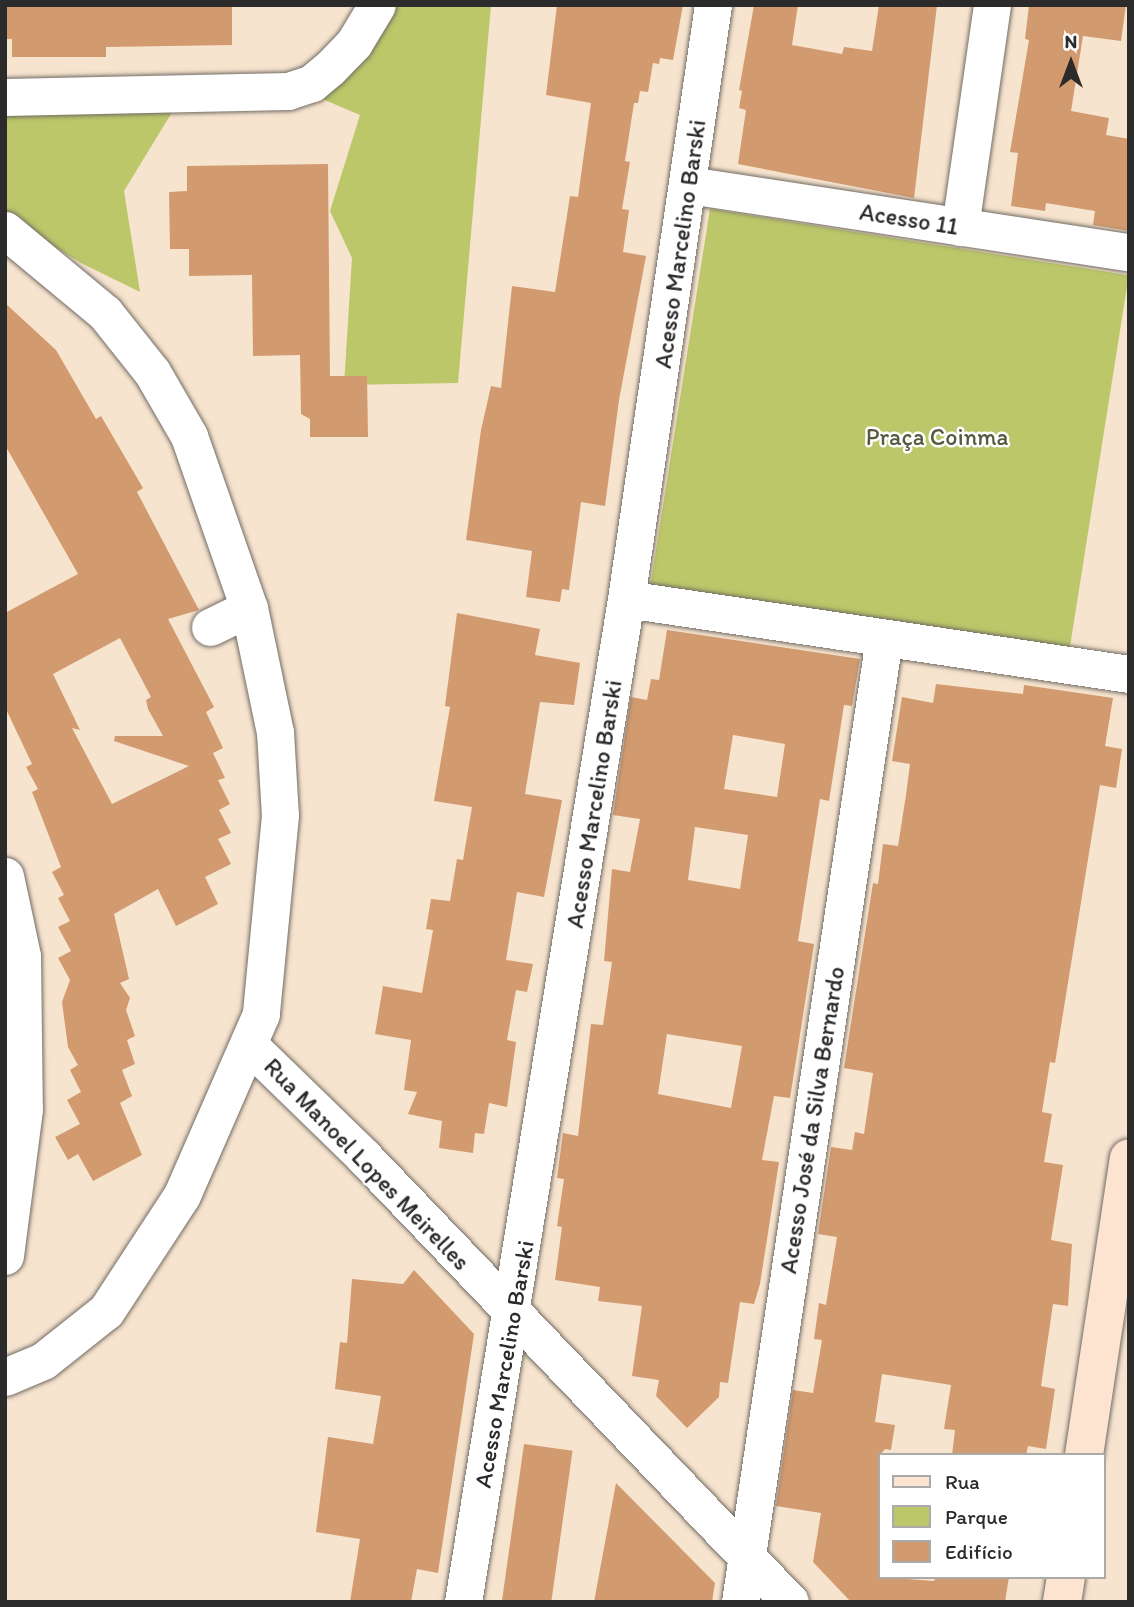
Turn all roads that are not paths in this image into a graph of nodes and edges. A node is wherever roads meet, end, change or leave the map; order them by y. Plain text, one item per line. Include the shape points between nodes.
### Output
1 (377, 5) edge
2 (713, 5) edge
3 (992, 5) edge
4 (5, 97) edge
5 (689, 186) junction
6 (960, 227) junction
7 (5, 230) edge
8 (1129, 252) edge
9 (626, 599) junction
10 (249, 608) junction
11 (210, 627) dead end
12 (884, 638) junction
13 (1129, 674) edge
14 (5, 876) edge
15 (250, 1046) junction
16 (1129, 1158) edge
17 (5, 1256) edge
18 (513, 1315) junction
19 (5, 1377) edge
20 (1084, 1453) edge
21 (746, 1554) junction
22 (1066, 1579) edge
23 (463, 1602) edge
24 (740, 1602) edge
25 (790, 1602) edge
26 (1062, 1602) edge

1 - 4 street via 354,43 330,68 312,83 288,91
2 - 5 street, Acesso Marcelino Barski
3 - 6 street
5 - 6 street, Acesso 11
5 - 9 street, Acesso Marcelino Barski
6 - 8 street, Acesso 11
7 - 10 street, Rua Manoel Lopes Meirelles via 105,313 152,372 205,476
9 - 12 street
9 - 18 street, Acesso Marcelino Barski
10 - 11 street
10 - 15 street, Rua Manoel Lopes Meirelles via 275,732 280,815 268,971
12 - 13 street
12 - 21 street, Acesso José da Silva Bernardo
14 - 17 street via 22,956 24,1109
15 - 18 street, Rua Manoel Lopes Meirelles via 364,1157
15 - 19 street via 183,1195 106,1311 44,1361
16 - 20 main road
18 - 21 street, Rua Manoel Lopes Meirelles
18 - 23 street, Acesso Marcelino Barski
21 - 24 street, Acesso José da Silva Bernardo
21 - 25 street, Rua Manoel Lopes Meirelles
22 - 26 main road

